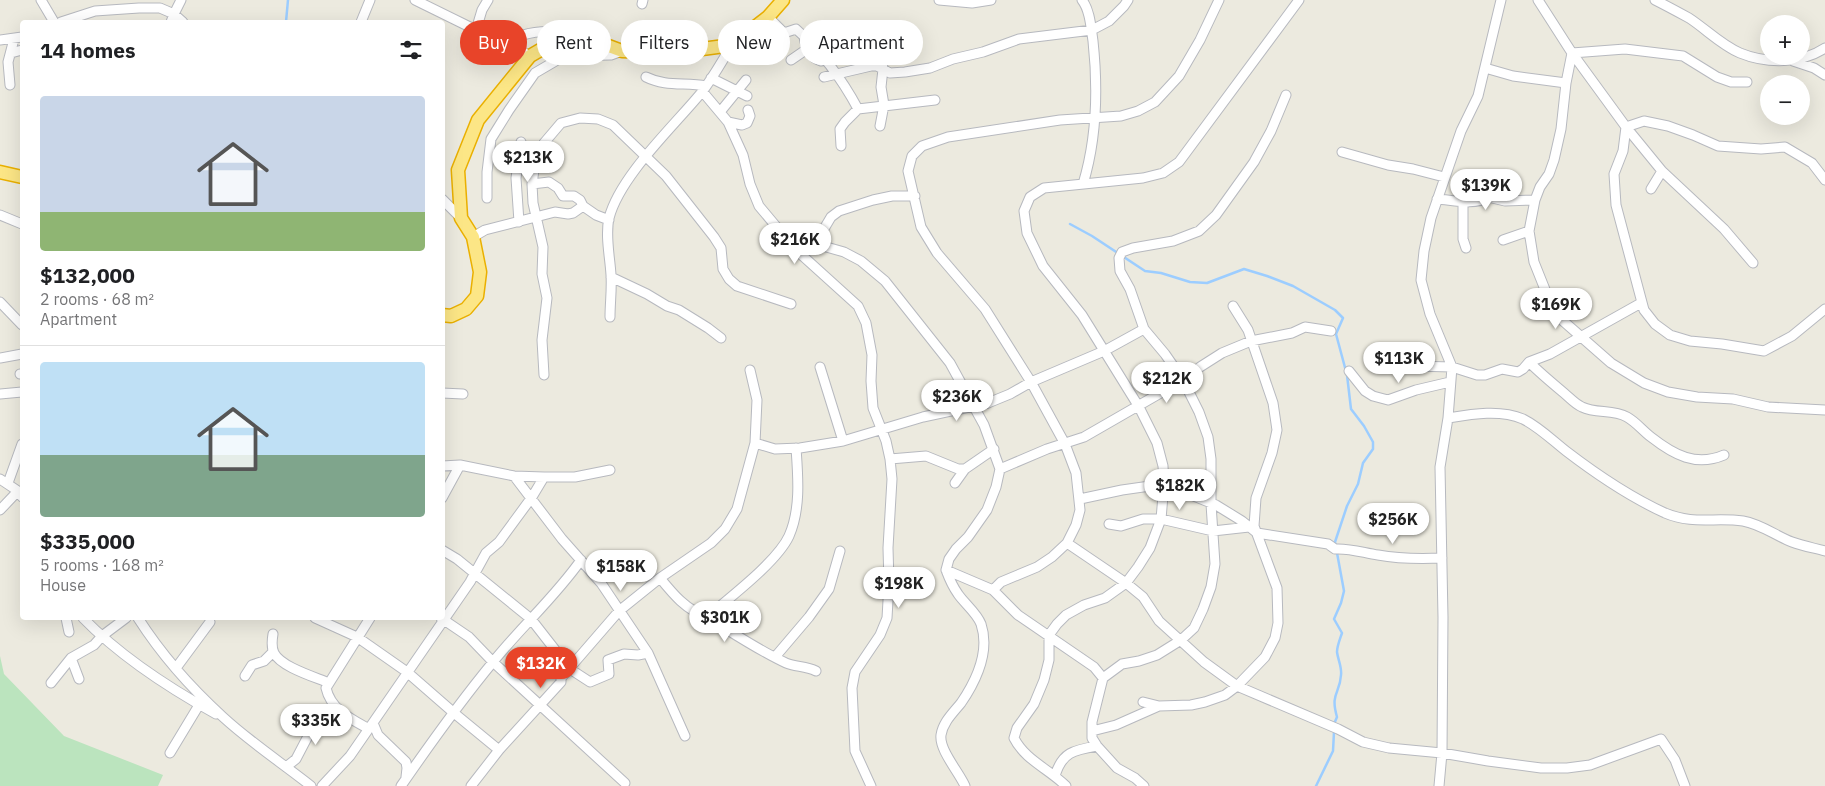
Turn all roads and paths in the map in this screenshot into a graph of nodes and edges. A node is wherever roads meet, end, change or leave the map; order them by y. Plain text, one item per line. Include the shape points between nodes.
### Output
1 (41, 0) edge
2 (182, 0) edge
3 (370, 0) edge
4 (415, 0) edge
5 (488, 0) edge
6 (783, 0) edge
7 (939, 0) edge
8 (991, 0) edge
9 (1082, 0) edge
10 (1128, 0) edge
11 (1219, 0) edge
12 (1298, 0) edge
13 (1501, 0) edge
14 (1538, 0) edge
15 (1656, 0) edge
16 (768, 17) junction
17 (173, 18) edge
18 (53, 20) edge
19 (68, 20) edge
20 (362, 20) edge
21 (479, 20) edge
22 (764, 20) edge
23 (460, 22) edge
24 (1092, 30) junction
25 (800, 33) edge
26 (18, 38) edge
27 (0, 40) edge
28 (1825, 48) edge
29 (20, 51) edge
30 (621, 51) edge
31 (537, 52) edge
32 (11, 53) junction
33 (1572, 53) junction
34 (527, 54) edge
35 (800, 54) edge
36 (530, 56) junction
37 (1810, 56) edge
38 (1760, 58) edge
39 (791, 60) dead end
40 (719, 65) edge
41 (830, 65) edge
42 (883, 65) edge
43 (1806, 65) edge
44 (1485, 68) junction
45 (883, 69) junction
46 (837, 74) junction
47 (1825, 75) edge
48 (646, 77) dead end
49 (824, 77) dead end
50 (746, 80) dead end
51 (1747, 82) dead end
52 (1566, 83) junction
53 (10, 85) dead end
54 (706, 85) junction
55 (736, 92) junction
56 (1286, 95) dead end
57 (747, 96) dead end
58 (935, 100) dead end
59 (884, 105) junction
60 (858, 109) junction
61 (748, 110) dead end
62 (720, 112) junction
63 (1095, 117) junction
64 (728, 122) junction
65 (880, 126) dead end
66 (1626, 127) junction
67 (521, 142) dead end
68 (841, 146) dead end
69 (1342, 152) dead end
70 (646, 156) junction
71 (1662, 171) junction
72 (0, 172) edge
73 (20, 177) edge
74 (1444, 177) junction
75 (1825, 180) edge
76 (532, 184) junction
77 (1083, 184) junction
78 (1652, 189) dead end
79 (915, 196) junction
80 (487, 198) dead end
81 (1437, 200) junction
82 (1535, 200) junction
83 (1463, 201) junction
84 (445, 202) edge
85 (583, 206) junction
86 (0, 215) edge
87 (461, 218) junction
88 (538, 218) junction
89 (609, 220) junction
90 (520, 222) junction
91 (20, 223) edge
92 (775, 226) junction
93 (1529, 232) junction
94 (473, 237) junction
95 (1503, 240) dead end
96 (815, 244) junction
97 (1466, 248) dead end
98 (1753, 264) dead end
99 (611, 277) junction
100 (0, 302) edge
101 (1642, 303) junction
102 (791, 304) dead end
103 (1233, 306) dead end
104 (1825, 309) edge
105 (445, 315) edge
106 (610, 317) dead end
107 (20, 322) edge
108 (1144, 329) junction
109 (1331, 331) dead end
110 (1581, 337) junction
111 (721, 338) dead end
112 (1251, 341) junction
113 (1104, 352) junction
114 (20, 354) edge
115 (0, 358) edge
116 (1529, 362) junction
117 (820, 366) dead end
118 (1413, 366) dead end
119 (1452, 367) junction
120 (750, 370) dead end
121 (1350, 371) dead end
122 (544, 375) dead end
123 (1183, 380) junction
124 (1031, 382) junction
125 (1450, 382) junction
126 (20, 392) edge
127 (445, 393) edge
128 (0, 394) edge
129 (463, 394) dead end
130 (973, 406) junction
131 (1139, 407) junction
132 (1825, 410) edge
133 (1448, 418) junction
134 (881, 431) junction
135 (843, 441) junction
136 (755, 443) junction
137 (1065, 444) junction
138 (20, 448) edge
139 (796, 448) junction
140 (994, 449) junction
141 (1724, 455) dead end
142 (890, 459) junction
143 (460, 465) junction
144 (445, 466) edge
145 (964, 469) junction
146 (1000, 469) junction
147 (610, 470) dead end
148 (514, 476) junction
149 (544, 477) junction
150 (4, 481) edge
151 (955, 483) dead end
152 (1164, 484) junction
153 (445, 492) edge
154 (20, 494) edge
155 (532, 497) junction
156 (1080, 499) junction
157 (1211, 504) junction
158 (0, 510) edge
159 (1161, 519) junction
160 (1109, 524) dead end
161 (1253, 530) junction
162 (1213, 531) junction
163 (1067, 543) junction
164 (840, 551) dead end
165 (1825, 551) edge
166 (445, 552) edge
167 (1442, 558) junction
168 (581, 560) junction
169 (946, 570) junction
170 (475, 573) junction
171 (660, 578) junction
172 (1126, 583) junction
173 (993, 590) junction
174 (619, 611) junction
175 (445, 615) edge
176 (707, 617) junction
177 (531, 618) junction
178 (445, 619) edge
179 (66, 620) edge
180 (85, 620) edge
181 (123, 620) edge
182 (139, 620) edge
183 (319, 620) edge
184 (369, 620) edge
185 (442, 620) edge
186 (210, 622) dead end
187 (69, 632) dead end
188 (273, 634) dead end
189 (1048, 635) junction
190 (102, 636) junction
191 (357, 638) junction
192 (1181, 640) junction
193 (274, 652) junction
194 (648, 654) junction
195 (775, 657) junction
196 (71, 658) junction
197 (493, 662) junction
198 (176, 668) junction
199 (570, 669) junction
200 (816, 671) dead end
201 (407, 672) junction
202 (245, 676) dead end
203 (1103, 678) junction
204 (79, 679) dead end
205 (51, 683) dead end
206 (329, 683) junction
207 (1237, 686) junction
208 (1143, 702) dead end
209 (199, 704) junction
210 (540, 704) junction
211 (1159, 706) junction
212 (338, 709) junction
213 (454, 713) junction
214 (223, 717) junction
215 (371, 726) junction
216 (1092, 730) junction
217 (685, 736) dead end
218 (1096, 746) junction
219 (499, 750) junction
220 (170, 753) dead end
221 (1442, 753) junction
222 (286, 767) junction
223 (1055, 776) junction
224 (625, 783) dead end
225 (403, 784) edge
226 (311, 786) edge
227 (322, 786) edge
228 (471, 786) edge
229 (871, 786) edge
230 (965, 786) edge
231 (1066, 786) edge
232 (1144, 786) edge
233 (1439, 786) edge
234 (1685, 786) edge

1 - 18 street
2 - 17 street
3 - 20 street
4 - 23 street
5 - 21 street
6 - 16 highway
7 - 8 street via 972,3
9 - 24 street
10 - 24 street via 1109,21
11 - 63 street via 1179,76 1154,102 1121,116
12 - 77 street via 1179,162 1163,173 1142,178
13 - 44 street
14 - 33 street
15 - 38 street via 1740,53
16 - 22 highway
16 - 25 street via 783,32 796,30
17 - 19 street via 160,8 139,8 95,12
24 - 45 street via 1019,39 930,68 890,73
24 - 63 street
26 - 27 street
26 - 32 street
28 - 37 street
29 - 32 street
30 - 80 street via 611,55 564,56 535,73 492,139
31 - 36 highway
32 - 53 street via 8,62
33 - 51 street via 1625,49 1683,56 1724,80
33 - 52 street
33 - 66 street
34 - 36 street
35 - 39 street
36 - 87 highway via 478,120 458,170
40 - 54 street
41 - 46 street
42 - 45 street
43 - 47 street
44 - 52 street via 1513,76
44 - 74 street via 1478,96
45 - 46 street via 871,66
45 - 59 street
46 - 49 street
46 - 60 street
48 - 54 street via 666,84
50 - 55 street
52 - 82 street via 1554,160
54 - 55 street
54 - 62 street
54 - 70 street
55 - 57 street
55 - 62 street
56 - 108 street via 1254,162 1216,215 1199,231 1173,241 1133,248 1121,255 1120,272 1130,289
58 - 59 street
59 - 60 street
59 - 65 street
60 - 68 street via 840,129
61 - 64 street via 747,123
62 - 64 street
63 - 77 street
63 - 79 street via 948,137 922,146 912,156 908,171
64 - 92 street via 743,155 759,206
66 - 71 street
66 - 75 street via 1644,121 1668,126 1718,146 1785,147 1812,162
66 - 101 street via 1623,151 1614,174 1616,205
67 - 90 street via 516,178
69 - 74 street
70 - 76 street via 613,125 598,119 562,122 544,143 535,164
70 - 89 street via 622,190
70 - 102 street via 714,237 721,248 723,269 729,279 737,286
71 - 78 street
71 - 98 street via 1724,229
72 - 73 highway
74 - 81 street
76 - 85 street via 549,182 563,196 574,196
76 - 88 street
77 - 113 street via 1044,188 1030,197 1024,211 1027,233 1043,266 1082,315
79 - 96 street via 892,196 839,211 831,217
79 - 124 street via 921,226 937,253 985,308
81 - 83 street
81 - 119 street via 1430,218 1422,280 1430,314
82 - 83 street via 1505,201 1488,197
82 - 93 street
83 - 97 street via 1462,239
84 - 87 street
85 - 88 street via 568,214 555,212
85 - 89 street
86 - 91 street
87 - 94 highway
88 - 90 street
88 - 122 street via 547,298 542,340
89 - 99 street
90 - 94 street via 485,230
92 - 96 street
92 - 134 street via 795,249 858,306 866,323 872,355 873,408
93 - 95 street
93 - 110 street via 1534,262 1548,297 1562,320
94 - 105 highway via 480,272 476,296 466,309
96 - 130 street via 844,252 885,281 950,363
99 - 106 street
99 - 111 street via 679,310
100 - 107 street
101 - 104 street via 1655,324 1670,335 1690,342 1764,351 1792,336
101 - 110 street
103 - 112 street
108 - 113 street
108 - 123 street
109 - 112 street via 1304,327 1292,333
110 - 116 street
110 - 132 street via 1611,363 1644,383 1668,392 1733,399 1768,407
112 - 123 street via 1222,353
112 - 161 street via 1273,403 1277,430 1256,498
113 - 124 street
113 - 131 street
114 - 115 street
116 - 119 street via 1518,372 1502,369 1485,375
116 - 141 street via 1582,407 1625,416 1681,456 1700,461
117 - 135 street
118 - 119 street
119 - 125 street
120 - 136 street via 757,400
121 - 125 street via 1366,391 1388,400
123 - 131 street
123 - 157 street via 1208,437
124 - 130 street via 1010,394
124 - 137 street
125 - 133 street
126 - 128 street
127 - 129 street
130 - 134 street
130 - 140 street
131 - 137 street
131 - 152 street via 1157,444
133 - 165 street via 1501,414 1522,419 1634,498 1667,514 1695,521 1745,521 1792,542
133 - 167 street via 1440,467
134 - 135 street
134 - 142 street
135 - 139 street
136 - 139 street via 775,448
136 - 171 street via 737,509 725,528 711,543
137 - 146 street
137 - 156 street via 1076,473
138 - 150 street
139 - 176 street via 798,481 795,513 788,538 762,569
140 - 145 street
140 - 146 street
142 - 145 street via 926,456
142 - 229 street via 887,618 880,635 855,672 852,688 854,751
143 - 144 street
143 - 148 street
143 - 153 street
145 - 151 street
146 - 169 street via 987,510 949,559
147 - 149 street via 575,477
148 - 149 street
148 - 155 street
149 - 155 street
150 - 154 street
152 - 156 street
152 - 157 street
152 - 159 street
154 - 158 street
155 - 168 street
155 - 170 street via 499,542 486,554
156 - 163 street via 1076,526
157 - 161 street
157 - 162 street
159 - 160 street via 1143,519 1121,526
159 - 162 street
159 - 172 street via 1150,548
161 - 162 street
161 - 167 street via 1378,555
161 - 207 street via 1277,588 1278,623 1275,638 1265,657
162 - 192 street via 1215,564 1211,587 1194,628
163 - 172 street
163 - 173 street via 1037,567 1001,582
164 - 195 street via 829,589
166 - 170 street
167 - 221 street
168 - 174 street via 602,583
168 - 177 street
169 - 173 street
169 - 230 street via 956,592 981,623 984,644 974,681 946,721 941,736 944,749
170 - 175 street
170 - 177 street
171 - 174 street
171 - 176 street via 675,597
172 - 189 street via 1104,598 1066,615
172 - 192 street via 1143,597 1159,621
173 - 189 street via 1018,615
174 - 194 street
174 - 199 street
176 - 195 street
177 - 197 street
177 - 199 street
178 - 197 street via 469,637
179 - 187 street
180 - 190 street
181 - 190 street
182 - 198 street
183 - 191 street
184 - 191 street
185 - 201 street
186 - 198 street
188 - 193 street
189 - 203 street via 1094,667
189 - 223 street via 1049,660 1044,680 1034,704 1016,728 1014,738 1019,748
190 - 196 street via 94,645
190 - 209 street
191 - 201 street
191 - 206 street
192 - 203 street via 1157,655 1122,664
192 - 207 street
193 - 202 street via 264,661 252,665
193 - 206 street via 286,664
194 - 199 street via 624,654 608,660 609,674 590,682
194 - 217 street
195 - 200 street via 793,666
196 - 204 street
196 - 205 street
197 - 210 street
197 - 213 street
198 - 214 street
199 - 210 street
201 - 213 street
201 - 215 street
203 - 216 street
206 - 212 street via 327,694
207 - 211 street via 1206,702
207 - 221 street via 1364,742
208 - 211 street
209 - 214 street
209 - 220 street
210 - 219 street
210 - 224 street
211 - 216 street via 1116,725
212 - 215 street
212 - 222 street via 318,717 296,759
213 - 219 street
213 - 225 street
214 - 222 street
215 - 225 street via 406,762 408,768
215 - 227 street via 350,756
216 - 218 street
218 - 223 street via 1066,756 1059,763
218 - 232 street via 1117,768
219 - 228 street
221 - 233 street
221 - 234 street via 1488,762 1567,768 1590,765 1661,739 1675,760
222 - 226 street
223 - 231 street

